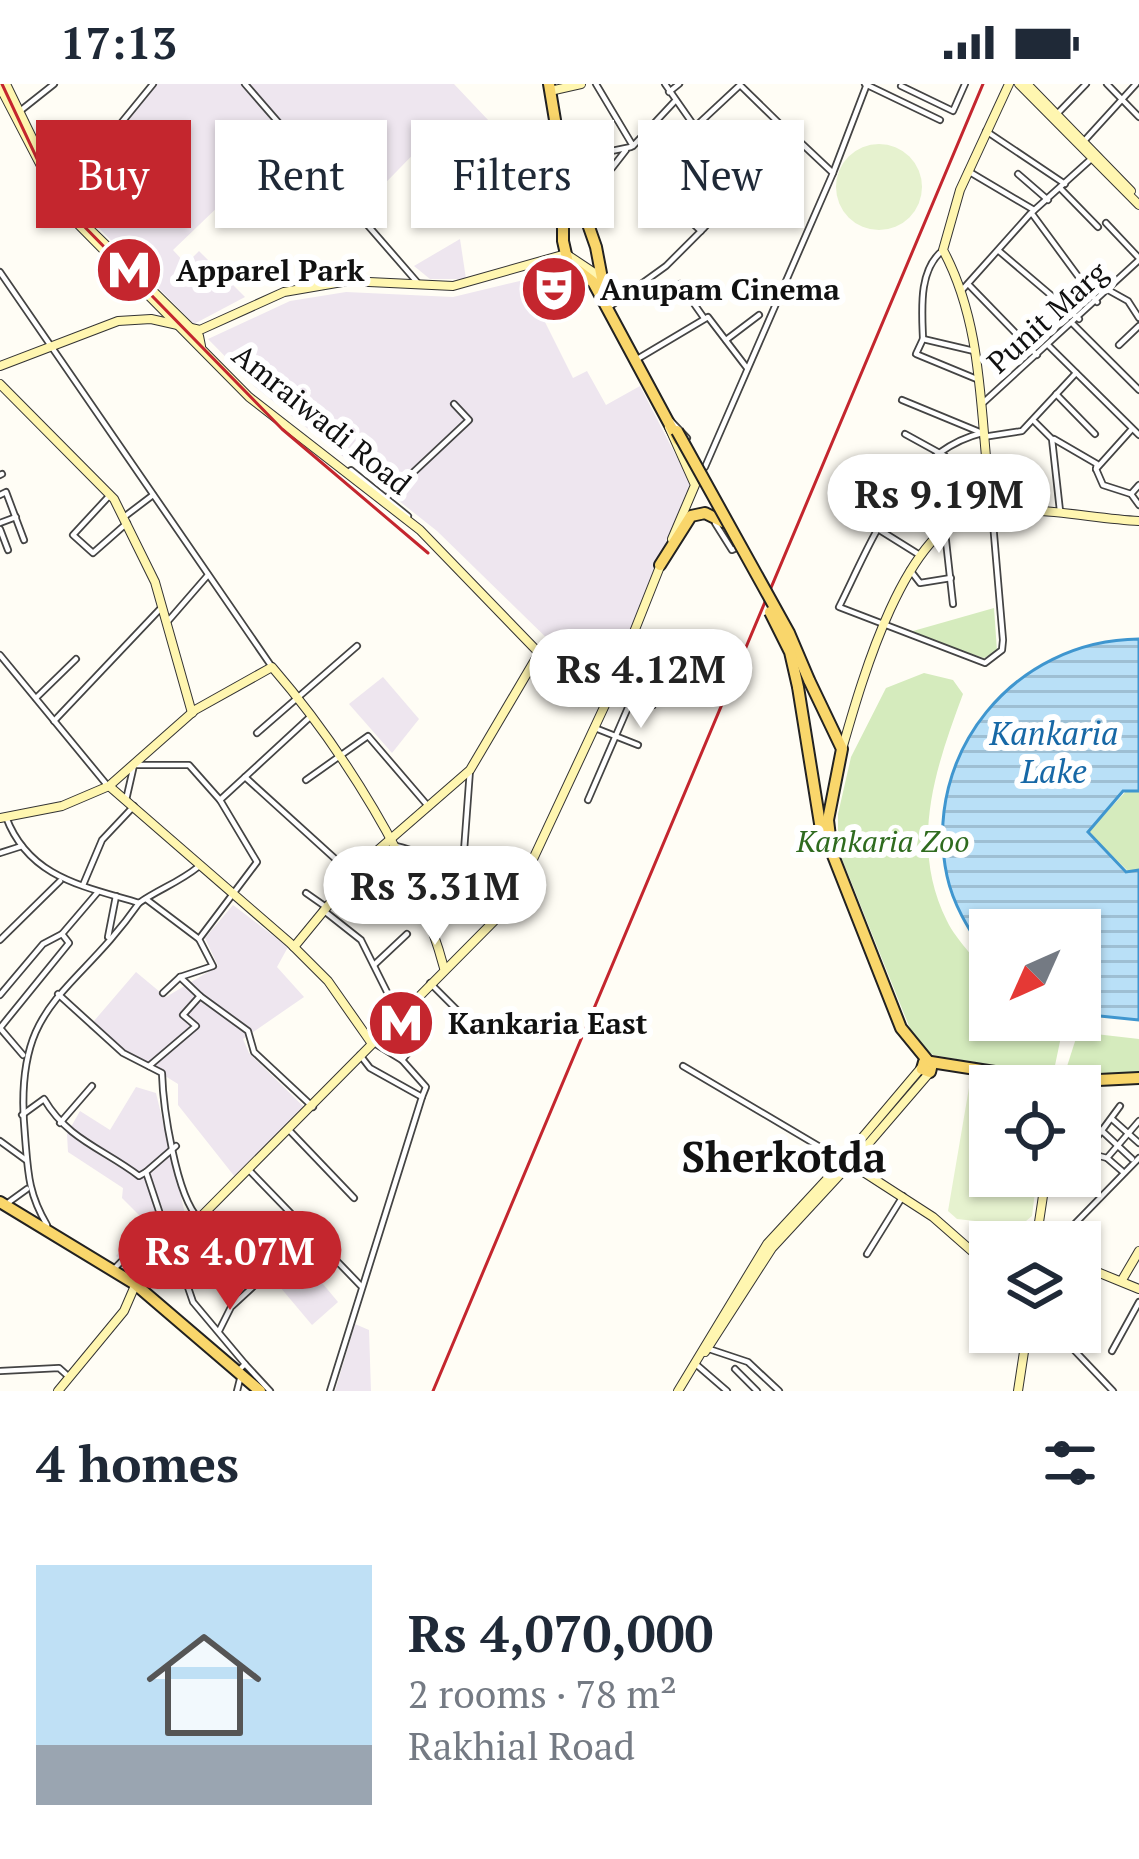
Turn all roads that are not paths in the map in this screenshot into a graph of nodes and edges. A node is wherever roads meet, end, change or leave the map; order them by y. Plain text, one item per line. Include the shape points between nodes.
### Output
1 (54, 84) edge
2 (153, 84) edge
3 (245, 84) edge
4 (581, 84) edge
5 (596, 84) edge
6 (665, 84) edge
7 (679, 84) edge
8 (866, 84) edge
9 (965, 84) edge
10 (1018, 84) edge
11 (1086, 84) edge
12 (1107, 84) edge
13 (1136, 84) edge
14 (3, 85) edge
15 (902, 85) edge
16 (552, 87) edge
17 (669, 92) junction
18 (896, 99) junction
19 (1122, 100) junction
20 (674, 102) junction
21 (20, 111) junction
22 (1058, 113) junction
23 (1139, 117) edge
24 (124, 120) edge
25 (558, 120) edge
26 (558, 120) edge
27 (689, 120) edge
28 (702, 120) edge
29 (777, 120) edge
30 (940, 120) dead end
31 (986, 131) junction
32 (1085, 140) junction
33 (804, 146) edge
34 (36, 148) edge
35 (629, 148) junction
36 (614, 151) edge
37 (36, 153) edge
38 (1090, 160) junction
39 (614, 166) edge
40 (968, 171) junction
41 (833, 173) junction
42 (1018, 174) dead end
43 (1062, 186) junction
44 (1130, 189) edge
45 (1048, 200) junction
46 (1139, 205) edge
47 (1033, 212) junction
48 (1106, 223) dead end
49 (1098, 226) dead end
50 (87, 228) edge
51 (567, 228) edge
52 (588, 228) edge
53 (697, 228) edge
54 (703, 228) edge
55 (700, 231) junction
56 (943, 250) junction
57 (999, 251) junction
58 (565, 253) junction
59 (1139, 259) edge
60 (0, 272) edge
61 (596, 279) junction
62 (680, 284) dead end
63 (419, 285) junction
64 (966, 287) junction
65 (1110, 291) junction
66 (1128, 301) junction
67 (1097, 302) junction
68 (612, 305) junction
69 (1139, 306) edge
70 (759, 315) dead end
71 (704, 318) junction
72 (1076, 321) junction
73 (1139, 322) edge
74 (190, 331) junction
75 (922, 339) junction
76 (726, 340) junction
77 (1119, 345) dead end
78 (1049, 346) junction
79 (51, 348) junction
80 (976, 352) junction
81 (1037, 355) junction
82 (639, 358) junction
83 (0, 368) edge
84 (748, 370) junction
85 (1076, 373) junction
86 (980, 380) junction
87 (0, 384) edge
88 (1139, 390) edge
89 (1057, 394) junction
90 (902, 400) dead end
91 (454, 404) dead end
92 (982, 404) junction
93 (1033, 420) junction
94 (671, 424) junction
95 (1132, 429) junction
96 (905, 434) dead end
97 (1095, 434) dead end
98 (983, 435) junction
99 (1139, 435) edge
100 (1052, 437) junction
101 (943, 454) junction
102 (705, 467) dead end
103 (1096, 469) junction
104 (347, 473) junction
105 (939, 473) dead end
106 (908, 483) junction
107 (1139, 485) edge
108 (1131, 494) junction
109 (0, 495) edge
110 (110, 495) junction
111 (153, 495) junction
112 (386, 498) junction
113 (1139, 506) edge
114 (992, 509) junction
115 (1060, 511) junction
116 (16, 517) junction
117 (1139, 519) edge
118 (126, 520) junction
119 (722, 522) junction
120 (944, 525) junction
121 (0, 526) edge
122 (878, 529) junction
123 (24, 540) dead end
124 (432, 541) junction
125 (8, 550) dead end
126 (916, 553) junction
127 (664, 561) junction
128 (910, 570) junction
129 (208, 574) junction
130 (951, 578) junction
131 (953, 604) dead end
132 (161, 608) junction
133 (165, 624) junction
134 (885, 625) junction
135 (357, 646) dead end
136 (538, 652) junction
137 (0, 655) edge
138 (76, 658) dead end
139 (272, 667) junction
140 (646, 669) dead end
141 (803, 684) junction
142 (612, 689) junction
143 (634, 697) junction
144 (36, 698) junction
145 (298, 699) junction
146 (605, 705) junction
147 (653, 705) dead end
148 (192, 713) junction
149 (849, 714) junction
150 (310, 717) junction
151 (828, 718) junction
152 (54, 722) junction
153 (595, 728) junction
154 (257, 733) dead end
155 (616, 736) junction
156 (638, 745) dead end
157 (841, 746) junction
158 (336, 756) junction
159 (134, 765) junction
160 (470, 770) junction
161 (245, 777) junction
162 (306, 780) dead end
163 (109, 786) junction
164 (220, 800) junction
165 (588, 800) dead end
166 (130, 803) junction
167 (428, 806) junction
168 (2, 816) edge
169 (823, 816) junction
170 (392, 842) junction
171 (22, 846) junction
172 (829, 849) junction
173 (0, 853) edge
174 (198, 867) junction
175 (353, 875) junction
176 (60, 880) junction
177 (462, 880) junction
178 (83, 885) junction
179 (98, 890) junction
180 (306, 893) dead end
181 (116, 896) junction
182 (232, 896) junction
183 (146, 898) junction
184 (139, 903) junction
185 (324, 909) junction
186 (496, 918) junction
187 (62, 934) junction
188 (407, 934) dead end
189 (108, 938) junction
190 (0, 940) edge
191 (199, 940) junction
192 (294, 947) junction
193 (374, 965) junction
194 (444, 969) junction
195 (180, 977) junction
196 (430, 983) junction
197 (163, 993) dead end
198 (0, 994) edge
199 (58, 994) junction
200 (200, 996) junction
201 (458, 1012) dead end
202 (398, 1013) junction
203 (0, 1028) edge
204 (420, 1039) dead end
205 (370, 1041) junction
206 (359, 1054) junction
207 (23, 1055) junction
208 (402, 1060) junction
209 (928, 1065) junction
210 (683, 1066) dead end
211 (147, 1067) junction
212 (969, 1070) edge
213 (1101, 1081) edge
214 (1139, 1081) edge
215 (1101, 1085) edge
216 (92, 1086) dead end
217 (422, 1097) junction
218 (1120, 1106) dead end
219 (313, 1107) junction
220 (22, 1115) junction
221 (1111, 1118) junction
222 (1139, 1121) edge
223 (60, 1123) junction
224 (289, 1130) junction
225 (1101, 1130) joint
226 (1128, 1133) junction
227 (0, 1141) edge
228 (1139, 1143) edge
229 (176, 1146) junction
230 (1118, 1146) junction
231 (1101, 1156) edge
232 (1107, 1158) junction
233 (1136, 1159) edge
234 (26, 1160) junction
235 (846, 1164) junction
236 (248, 1169) junction
237 (1122, 1171) dead end
238 (146, 1172) junction
239 (27, 1189) junction
240 (903, 1196) junction
241 (354, 1198) dead end
242 (3, 1201) edge
243 (200, 1219) junction
244 (1077, 1221) edge
245 (46, 1225) junction
246 (182, 1237) junction
247 (969, 1251) edge
248 (1139, 1251) edge
249 (164, 1254) junction
250 (866, 1254) dead end
251 (180, 1264) junction
252 (113, 1270) junction
253 (1101, 1270) edge
254 (1123, 1278) junction
255 (136, 1283) junction
256 (256, 1284) dead end
257 (362, 1286) junction
258 (1139, 1287) edge
259 (1139, 1302) edge
260 (205, 1316) junction
261 (194, 1329) junction
262 (219, 1330) junction
263 (705, 1347) junction
264 (1112, 1351) dead end
265 (1022, 1353) edge
266 (1077, 1353) edge
267 (698, 1366) junction
268 (243, 1369) junction
269 (735, 1369) dead end
270 (0, 1371) edge
271 (69, 1377) junction
272 (755, 1390) edge
273 (58, 1391) edge
274 (237, 1391) edge
275 (260, 1391) edge
276 (270, 1391) edge
277 (330, 1391) edge
278 (681, 1391) edge
279 (727, 1391) edge
280 (779, 1391) edge
281 (1016, 1391) edge
282 (1113, 1391) edge

1 - 21 street
2 - 24 street
3 - 63 street
4 - 16 main road
5 - 35 street
6 - 17 street
7 - 17 street
8 - 18 street
8 - 41 street
9 - 15 street via 953,111
10 - 22 main road
10 - 31 main road
10 - 38 main road
10 - 44 main road
11 - 22 street
12 - 19 street
13 - 19 street
14 - 21 main road
14 - 37 main road
15 - 18 street
16 - 25 main road
16 - 26 main road
17 - 20 street
18 - 30 street
19 - 23 street
19 - 32 street
20 - 27 street
20 - 35 street
21 - 34 main road
22 - 32 main road
28 - 29 street via 740,85
31 - 40 main road
31 - 43 street
32 - 44 main road
33 - 41 street
35 - 36 street
35 - 39 street
38 - 43 street
38 - 44 main road
40 - 47 street
40 - 56 main road
41 - 84 street
42 - 45 street
43 - 45 street
43 - 49 street
44 - 46 main road
45 - 47 street
47 - 57 street
47 - 67 street
48 - 59 street
50 - 74 main road
51 - 58 main road
52 - 61 main road
53 - 55 street
54 - 55 street
55 - 68 street
56 - 64 main road
56 - 75 street via 922,290
57 - 64 street
57 - 72 street
58 - 61 main road
58 - 63 main road via 453,286
58 - 63 main road via 454,290
59 - 65 street, Punit Marg
60 - 79 street
61 - 68 main road
61 - 94 main road
62 - 71 street
63 - 74 main road via 348,281 296,290
64 - 80 main road
64 - 81 street
65 - 66 street
65 - 67 street, Punit Marg
66 - 69 street
66 - 73 street
67 - 72 street, Punit Marg
68 - 82 main road
70 - 76 street
71 - 76 street
71 - 82 street
72 - 78 street, Punit Marg
72 - 88 street
73 - 77 street
74 - 79 main road via 151,319 118,321
74 - 104 main road, Amraiwadi Road via 248,397
75 - 80 street
75 - 86 street via 916,354
76 - 84 street
78 - 81 street, Punit Marg
78 - 85 street
79 - 83 main road
79 - 111 street
80 - 86 main road
81 - 92 street, Punit Marg
82 - 94 main road
84 - 102 street
85 - 89 street
85 - 95 street
86 - 92 main road
87 - 110 main road
89 - 93 street
89 - 97 street
90 - 98 street
91 - 112 street via 470,420
92 - 98 main road
93 - 98 street via 1022,431
93 - 100 street
94 - 119 main road, bridge
94 - 127 main road via 669,436 695,485
94 - 127 street via 679,423 745,544 732,550 714,522 697,518
94 - 141 main road, bridge via 789,633
95 - 99 street
95 - 103 street
96 - 101 street
98 - 101 street
98 - 114 main road
100 - 103 street
100 - 115 street
101 - 105 street via 955,484
101 - 106 street
103 - 108 street via 1103,485
104 - 112 street
104 - 124 main road, Amraiwadi Road
106 - 120 street
106 - 122 street
107 - 108 street
108 - 113 street
109 - 116 street via 6,492
110 - 118 main road
110 - 118 street via 73,535 94,553
111 - 118 street
111 - 129 street
112 - 124 street
114 - 115 main road
114 - 117 main road
114 - 120 main road
114 - 134 street via 1002,650 974,663
115 - 117 main road
116 - 121 street
116 - 123 street
118 - 132 main road
119 - 127 main road via 691,516
119 - 141 main road, bridge
120 - 126 main road
120 - 130 street
121 - 125 street
122 - 126 street
122 - 134 street via 839,607
124 - 136 main road, Amraiwadi Road
126 - 128 main road
126 - 134 main road
127 - 142 main road
128 - 130 street via 920,583
128 - 134 main road
129 - 133 street
129 - 139 street
130 - 131 street
132 - 133 main road
132 - 152 street
133 - 148 main road
134 - 149 main road
134 - 157 main road
135 - 145 street
136 - 146 main road, Amraiwadi Road
136 - 160 main road
137 - 144 street
138 - 144 street
139 - 145 main road
139 - 148 main road
140 - 143 street
141 - 151 main road
141 - 169 main road
142 - 143 street
142 - 146 main road
143 - 147 street
143 - 155 street
144 - 152 street
145 - 150 main road
145 - 154 street
146 - 153 main road
148 - 159 main road
149 - 151 main road
149 - 157 main road
150 - 158 main road
150 - 161 street
151 - 157 main road
152 - 163 street
153 - 155 street
153 - 186 main road via 514,902
155 - 156 street
155 - 165 street
157 - 169 main road
158 - 162 street
158 - 167 street via 368,736
158 - 170 main road
159 - 163 main road
159 - 164 street via 189,765
159 - 166 street
160 - 167 main road
160 - 177 street
161 - 164 street
161 - 175 street
163 - 166 main road
163 - 168 main road via 62,806
164 - 182 street via 257,862
166 - 174 main road
166 - 178 street
167 - 170 main road
168 - 171 street
169 - 172 main road
169 - 172 main road
170 - 175 main road
170 - 177 street
170 - 194 main road via 430,917
171 - 173 street
171 - 176 street
172 - 209 main road via 890,1003
174 - 182 main road
174 - 183 street
175 - 185 main road
176 - 178 street
176 - 190 street
177 - 186 street
178 - 179 street
179 - 181 street
179 - 187 street
180 - 185 street
181 - 184 street
181 - 189 street
182 - 191 street
182 - 192 main road
183 - 184 street
183 - 191 street
184 - 189 street
185 - 192 main road
185 - 193 street via 361,940
186 - 194 main road
187 - 198 street via 43,944
187 - 203 street via 69,943
188 - 193 street
189 - 199 street
191 - 195 street via 213,966
192 - 205 main road
193 - 202 street
194 - 196 main road
195 - 197 street
195 - 200 street
196 - 201 street
196 - 202 main road
199 - 207 street
199 - 211 street
200 - 211 street via 183,1016 196,1026
200 - 219 street via 248,1031 254,1052
202 - 205 main road
203 - 207 street
204 - 208 street
205 - 206 main road
205 - 208 street
206 - 217 street
206 - 219 main road
207 - 220 street
208 - 217 street via 426,1087
209 - 212 main road
209 - 235 main road
210 - 235 street
211 - 229 street via 162,1073 165,1127
213 - 214 main road
214 - 215 main road
216 - 223 street
217 - 257 street
218 - 221 street
219 - 224 main road
220 - 223 street via 44,1099
220 - 234 street
221 - 225 street
221 - 226 street
222 - 226 street
223 - 238 street via 98,1154 139,1176
224 - 236 main road
224 - 241 street
225 - 230 street
226 - 228 street
226 - 230 street
227 - 234 street
229 - 238 street
229 - 243 street via 184,1200
230 - 232 street
230 - 233 street
231 - 232 street
232 - 237 street
233 - 244 street
234 - 239 street
235 - 240 main road
235 - 263 main road via 776,1239
236 - 243 main road
236 - 257 street
238 - 252 street via 161,1220
239 - 242 street
239 - 245 street
240 - 247 main road
240 - 250 street
242 - 245 main road
242 - 255 main road
243 - 246 main road
245 - 252 main road
246 - 249 main road
246 - 251 street
248 - 254 main road
249 - 251 street
249 - 255 main road
251 - 260 street
252 - 255 main road
253 - 254 main road
254 - 258 main road
255 - 261 main road
255 - 271 main road via 124,1311
256 - 262 street
257 - 277 street
259 - 264 street
260 - 261 street
260 - 262 street
261 - 268 main road
262 - 268 street
263 - 267 main road
263 - 278 main road
263 - 280 street via 748,1362
265 - 281 main road
266 - 282 street
267 - 278 main road
267 - 279 street
268 - 274 street
268 - 275 main road
268 - 276 street
269 - 272 street
270 - 271 street via 59,1368
271 - 273 main road

